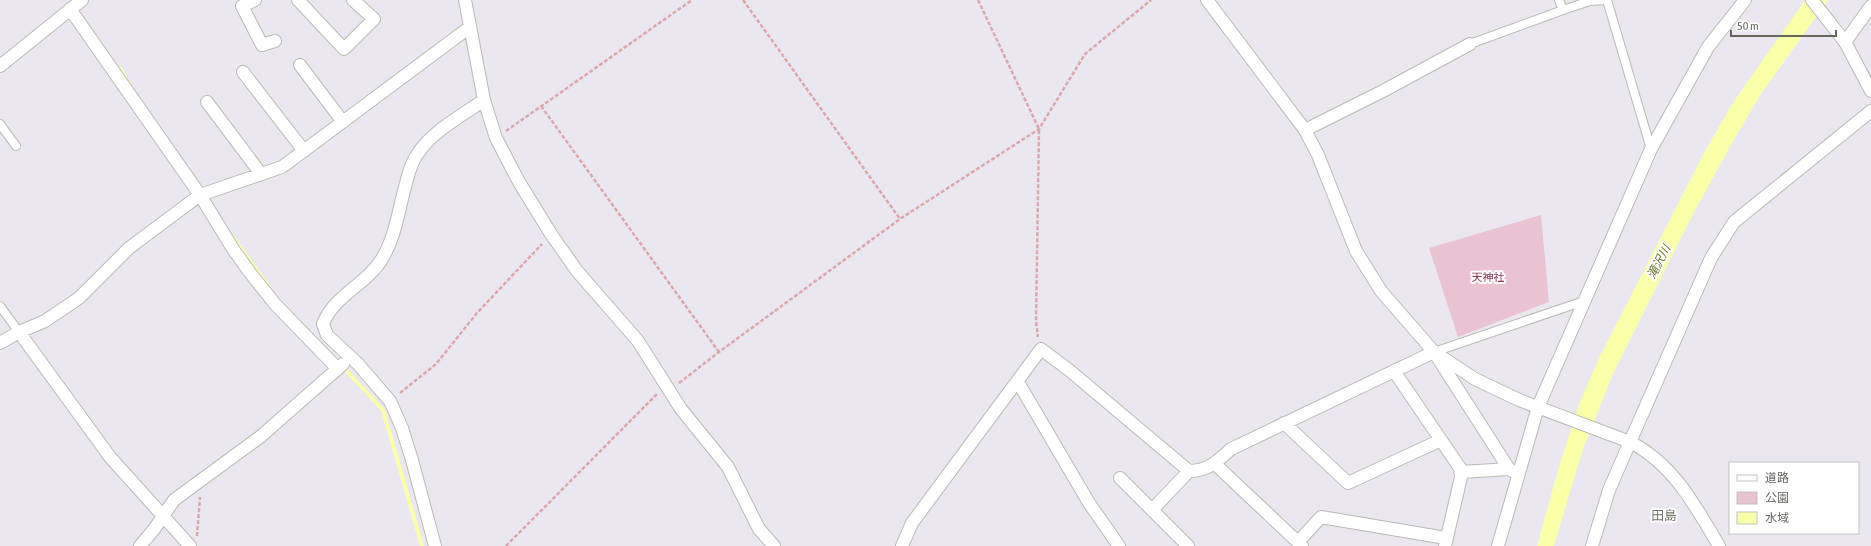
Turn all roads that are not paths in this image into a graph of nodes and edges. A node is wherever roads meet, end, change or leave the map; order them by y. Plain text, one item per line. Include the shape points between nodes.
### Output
1 (255, 0) edge
2 (298, 0) edge
3 (353, 0) edge
4 (465, 0) edge
5 (1207, 0) edge
6 (1559, 0) edge
7 (1606, 0) edge
8 (1744, 0) edge
9 (1812, 0) edge
10 (77, 4) edge
11 (1871, 6) edge
12 (1563, 10) junction
13 (470, 27) junction
14 (275, 41) dead end
15 (1845, 42) junction
16 (1470, 44) joint
17 (300, 65) dead end
18 (0, 66) edge
19 (243, 72) dead end
20 (1871, 90) edge
21 (484, 100) junction
22 (206, 102) dead end
23 (1871, 111) edge
24 (343, 122) junction
25 (0, 124) edge
26 (1304, 130) junction
27 (16, 146) dead end
28 (1651, 148) junction
29 (304, 151) junction
30 (261, 174) junction
31 (204, 194) junction
32 (1584, 301) junction
33 (0, 306) edge
34 (19, 332) junction
35 (0, 343) edge
36 (1434, 352) junction
37 (344, 363) junction
38 (1394, 371) junction
39 (1018, 382) junction
40 (1542, 409) junction
41 (1284, 423) junction
42 (1441, 440) junction
43 (1630, 442) junction
44 (1215, 464) junction
45 (1189, 471) junction
46 (1461, 472) junction
47 (1513, 472) junction
48 (1120, 478) dead end
49 (1152, 510) junction
50 (162, 516) junction
51 (193, 542) edge
52 (1445, 542) edge
53 (1300, 544) edge
54 (140, 546) edge
55 (435, 546) edge
56 (774, 546) edge
57 (902, 546) edge
58 (1119, 546) edge
59 (1188, 546) edge
60 (1498, 546) edge
61 (1592, 546) edge
62 (1719, 546) edge

1 - 14 street via 242,6 262,45
2 - 3 street via 344,49 374,19
4 - 13 street
5 - 26 street
6 - 12 lane
7 - 12 lane via 1590,1
7 - 28 lane
8 - 28 street via 1708,47
9 - 15 street
10 - 18 street
10 - 31 street
11 - 15 street
12 - 16 lane
13 - 21 street
13 - 24 street
15 - 20 street
16 - 26 street
17 - 24 street
19 - 29 street
21 - 37 street via 436,134 422,148 412,163 390,239 381,260 365,279 327,313 323,324
21 - 56 street via 496,138 551,234 577,270 638,341 681,409 728,467 759,529
22 - 30 street
23 - 43 street via 1734,222 1711,258
24 - 29 street
25 - 27 lane
26 - 36 street via 1318,155 1356,251 1381,291
28 - 32 street
29 - 30 street via 282,167
30 - 31 street
31 - 34 street via 129,248 79,298 45,321
31 - 37 street via 233,249 275,304
32 - 36 lane
32 - 40 street
33 - 34 lane
34 - 35 street
34 - 50 street via 110,457
36 - 38 street
36 - 40 street via 1475,379
36 - 47 street
37 - 50 street via 260,437 174,500
37 - 55 street via 390,401 412,460
38 - 41 street
38 - 42 street
39 - 45 street via 1041,349
39 - 57 street via 912,523
39 - 58 street via 1089,504
40 - 43 street
40 - 47 street
41 - 42 street via 1348,483
41 - 44 street via 1231,449
42 - 46 street
43 - 61 street via 1609,490
43 - 62 street via 1646,451 1671,473 1697,508
44 - 45 street via 1200,471
44 - 53 street
45 - 49 street
46 - 47 street
46 - 52 street
47 - 60 street
48 - 49 street
49 - 59 street
50 - 51 street
50 - 54 street
52 - 53 street via 1321,517

